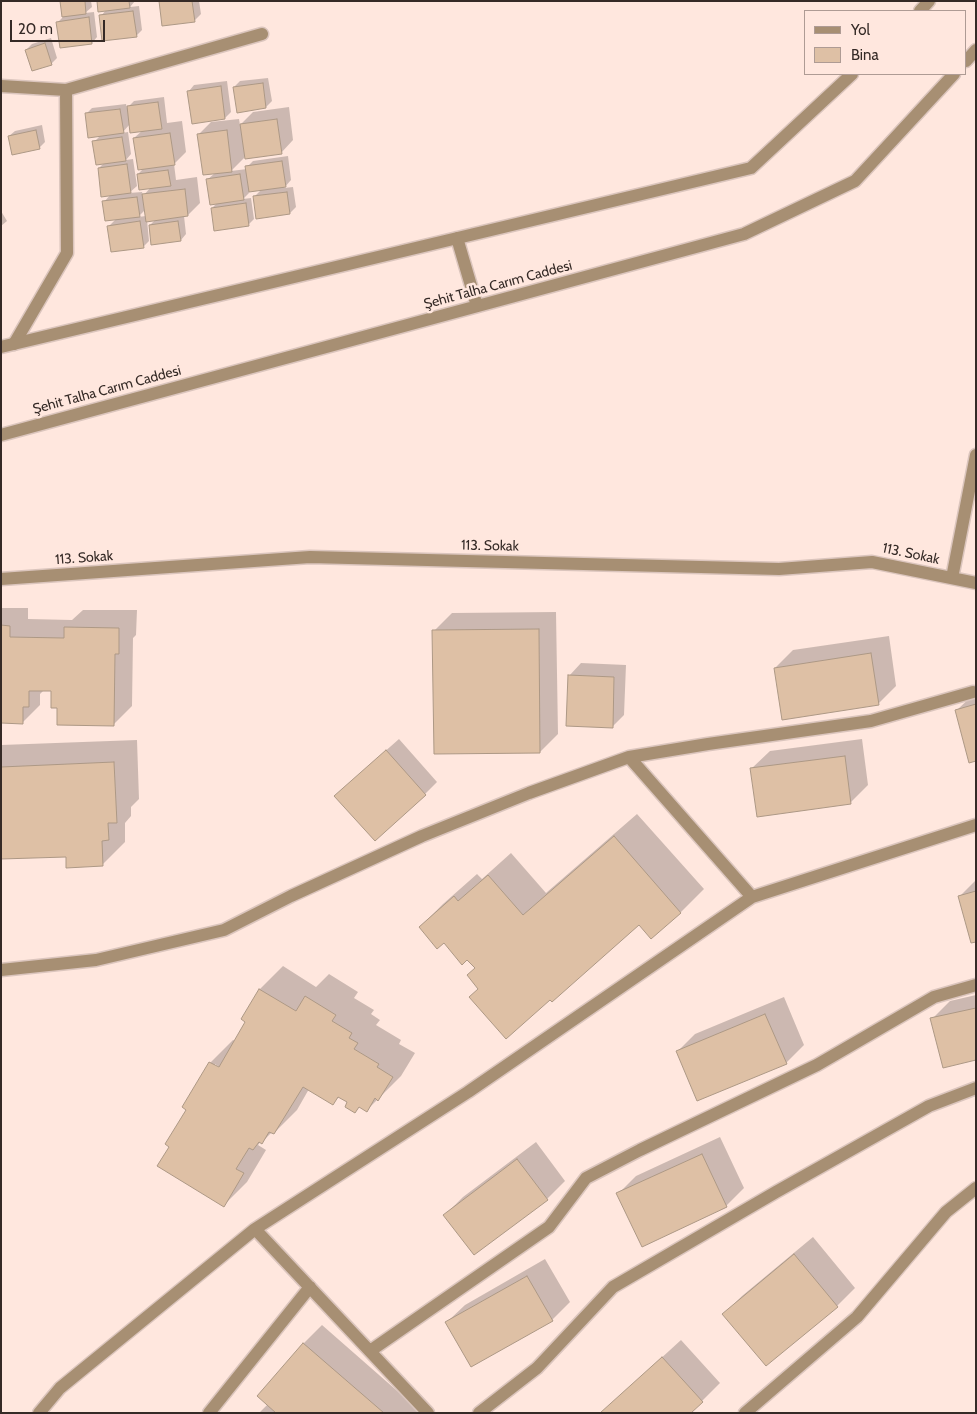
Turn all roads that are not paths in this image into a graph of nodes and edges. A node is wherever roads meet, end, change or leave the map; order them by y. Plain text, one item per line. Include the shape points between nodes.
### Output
1 (262, 34) dead end
2 (976, 50) edge
3 (967, 60) edge
4 (851, 75) edge
5 (953, 75) edge
6 (1, 86) edge
7 (66, 90) junction
8 (457, 238) junction
9 (477, 306) junction
10 (14, 344) junction
11 (1, 347) edge
12 (1, 434) edge
13 (976, 455) edge
14 (952, 578) junction
15 (1, 579) edge
16 (976, 583) edge
17 (973, 692) dead end
18 (629, 757) junction
19 (976, 824) edge
20 (752, 897) junction
21 (1, 970) edge
22 (976, 985) edge
23 (976, 1088) edge
24 (976, 1188) edge
25 (255, 1229) junction
26 (310, 1287) junction
27 (370, 1351) junction
28 (39, 1413) edge
29 (208, 1413) edge
30 (428, 1413) edge
31 (479, 1413) edge
32 (746, 1413) edge

1 - 7 street
2 - 3 street
4 - 8 street via 751,168
5 - 9 street, Şehit Talha Carım Caddesi via 855,181 744,234
6 - 7 street
7 - 10 street via 67,254
8 - 9 street
8 - 10 street
9 - 12 street, Şehit Talha Carım Caddesi
10 - 11 street
13 - 14 street
14 - 15 street, 113. Sokak via 872,562 778,569 310,557
14 - 16 street, 113. Sokak
17 - 18 street via 871,721
18 - 20 street
18 - 21 street via 422,836 224,930 96,960
19 - 20 street
20 - 25 street via 468,1092
22 - 27 street via 934,997 817,1065 586,1178 549,1227
23 - 31 street via 929,1106 613,1287 537,1368
24 - 32 street via 946,1212 857,1317
25 - 26 street
25 - 28 street via 60,1388
26 - 27 street
26 - 29 street
27 - 30 street

